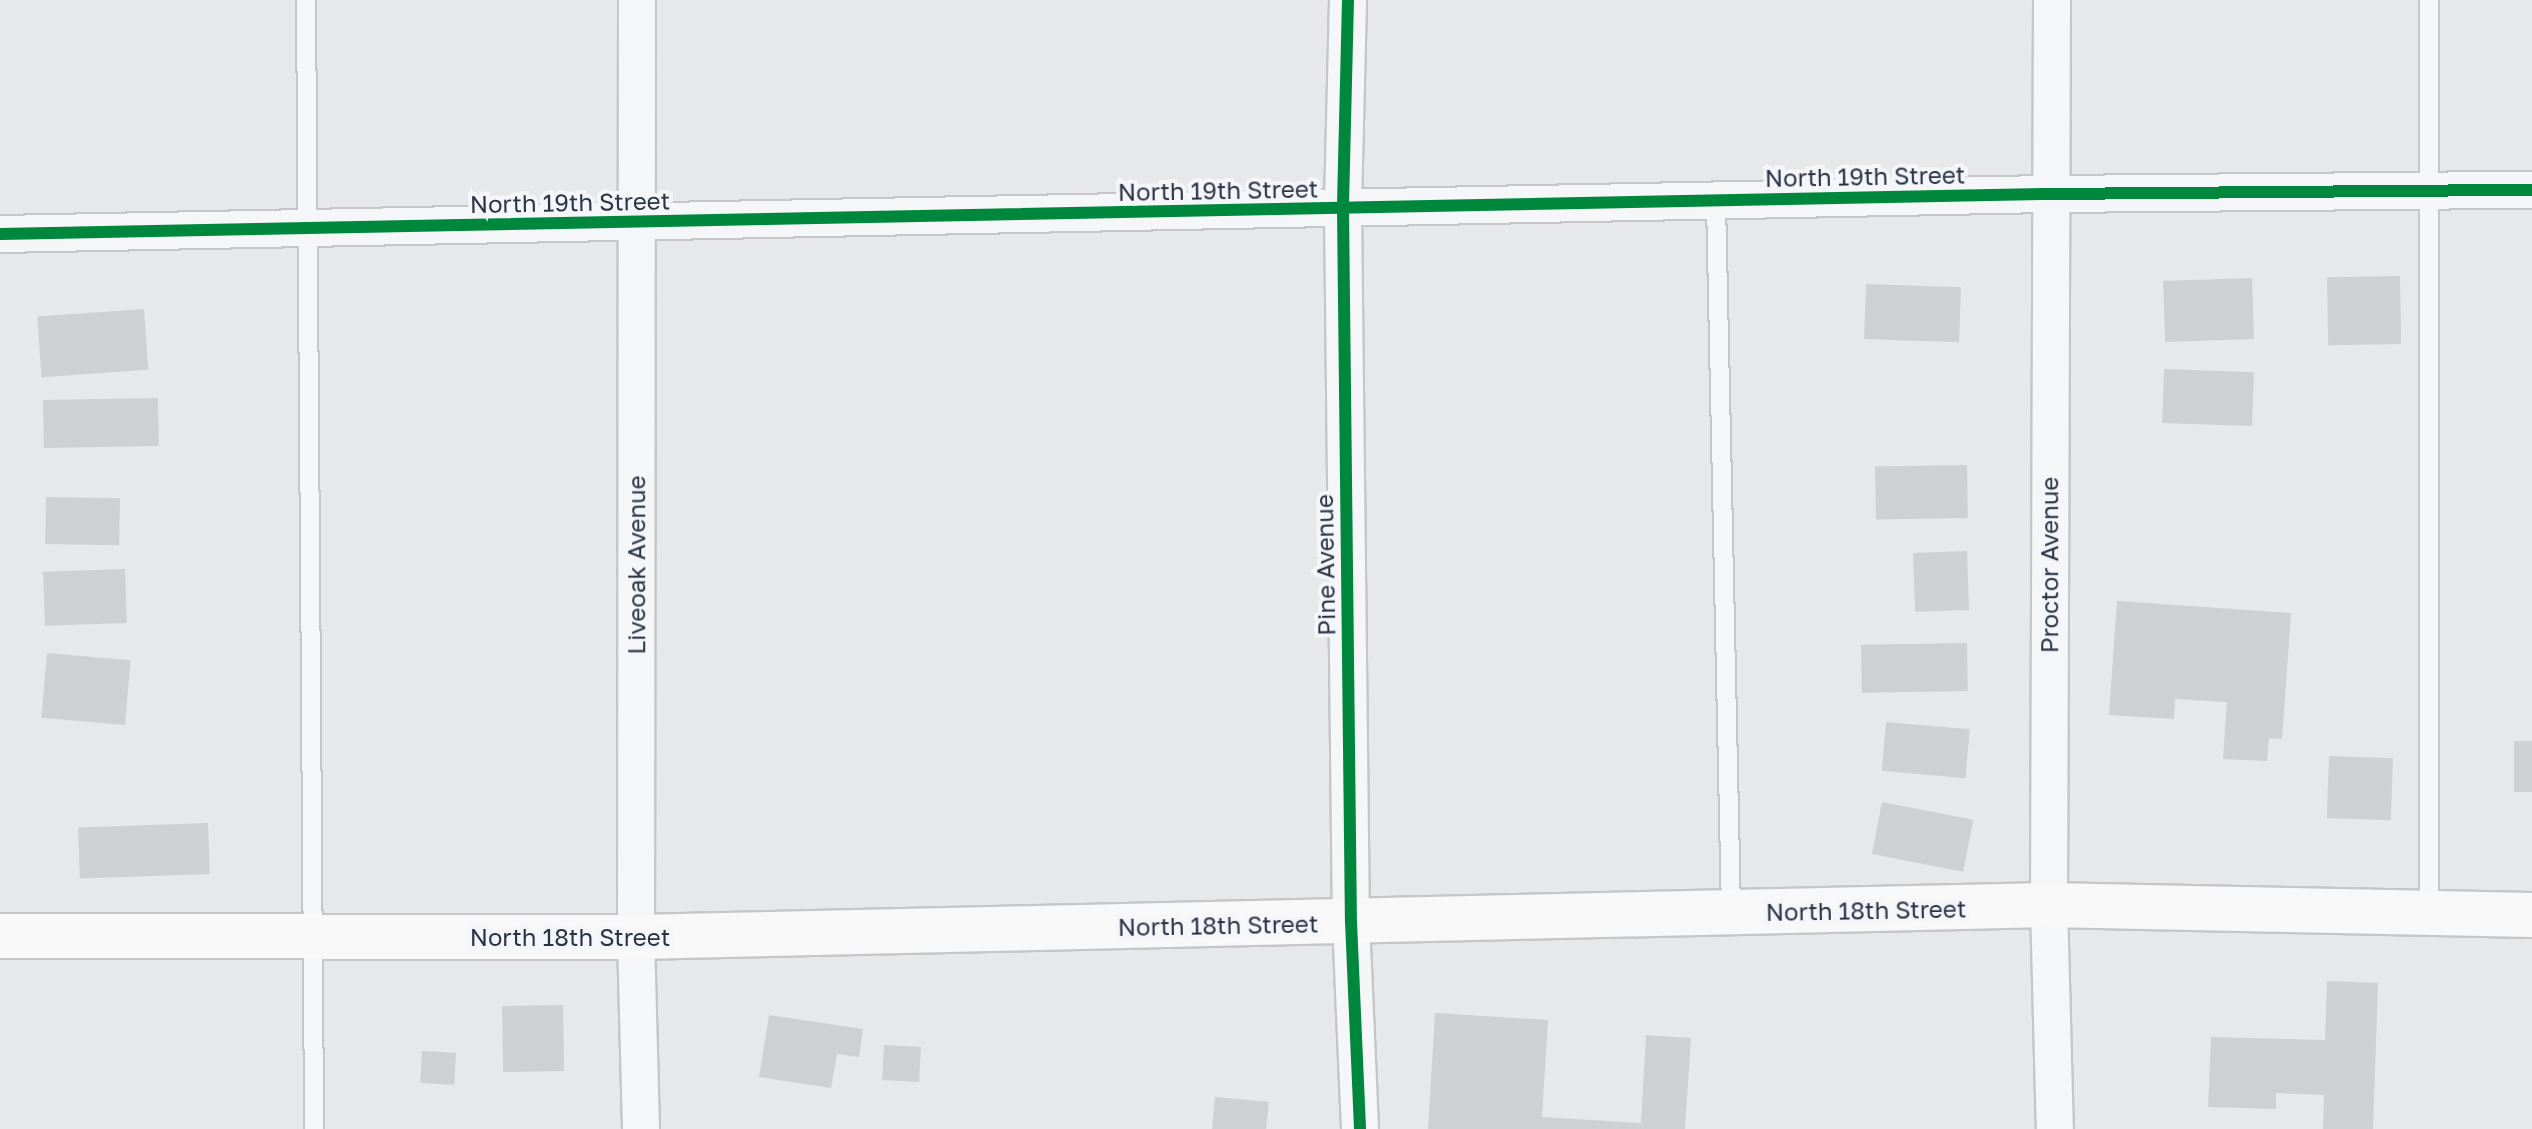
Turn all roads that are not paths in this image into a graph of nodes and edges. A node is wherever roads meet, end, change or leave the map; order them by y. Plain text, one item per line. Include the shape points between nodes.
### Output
1 (306, 0) edge
2 (637, 0) edge
3 (1348, 0) edge
4 (2052, 0) edge
5 (2429, 0) edge
6 (2532, 190) edge
7 (2432, 191) junction
8 (2048, 194) junction
9 (1716, 201) junction
10 (1343, 210) junction
11 (635, 223) junction
12 (309, 229) junction
13 (0, 234) edge
14 (2049, 905) junction
15 (1731, 913) junction
16 (2429, 913) junction
17 (2532, 915) edge
18 (1351, 922) junction
19 (0, 936) edge
20 (312, 937) junction
21 (636, 937) junction
22 (314, 1129) edge
23 (641, 1129) edge
24 (1360, 1129) edge
25 (2055, 1129) edge

1 - 12 lane
2 - 11 street, Liveoak Avenue
3 - 10 street, Pine Avenue
4 - 8 street, Proctor Avenue
5 - 7 lane
6 - 7 street, North 19th Street
7 - 8 street, North 19th Street
7 - 16 lane
8 - 9 street, North 19th Street
8 - 14 street, Proctor Avenue
9 - 10 street, North 19th Street
9 - 15 lane
10 - 11 street, North 19th Street
10 - 18 street, Pine Avenue
11 - 12 street, North 19th Street
11 - 21 street, Liveoak Avenue
12 - 13 street, North 19th Street
12 - 20 lane
14 - 15 main road, North 18th Street
14 - 16 main road, North 18th Street
14 - 25 street, Proctor Avenue
15 - 18 main road, North 18th Street
16 - 17 main road, North 18th Street
18 - 21 main road, North 18th Street
18 - 24 street, Pine Avenue
19 - 20 main road, North 18th Street
20 - 21 main road, North 18th Street
20 - 22 lane
21 - 23 street, Liveoak Avenue

